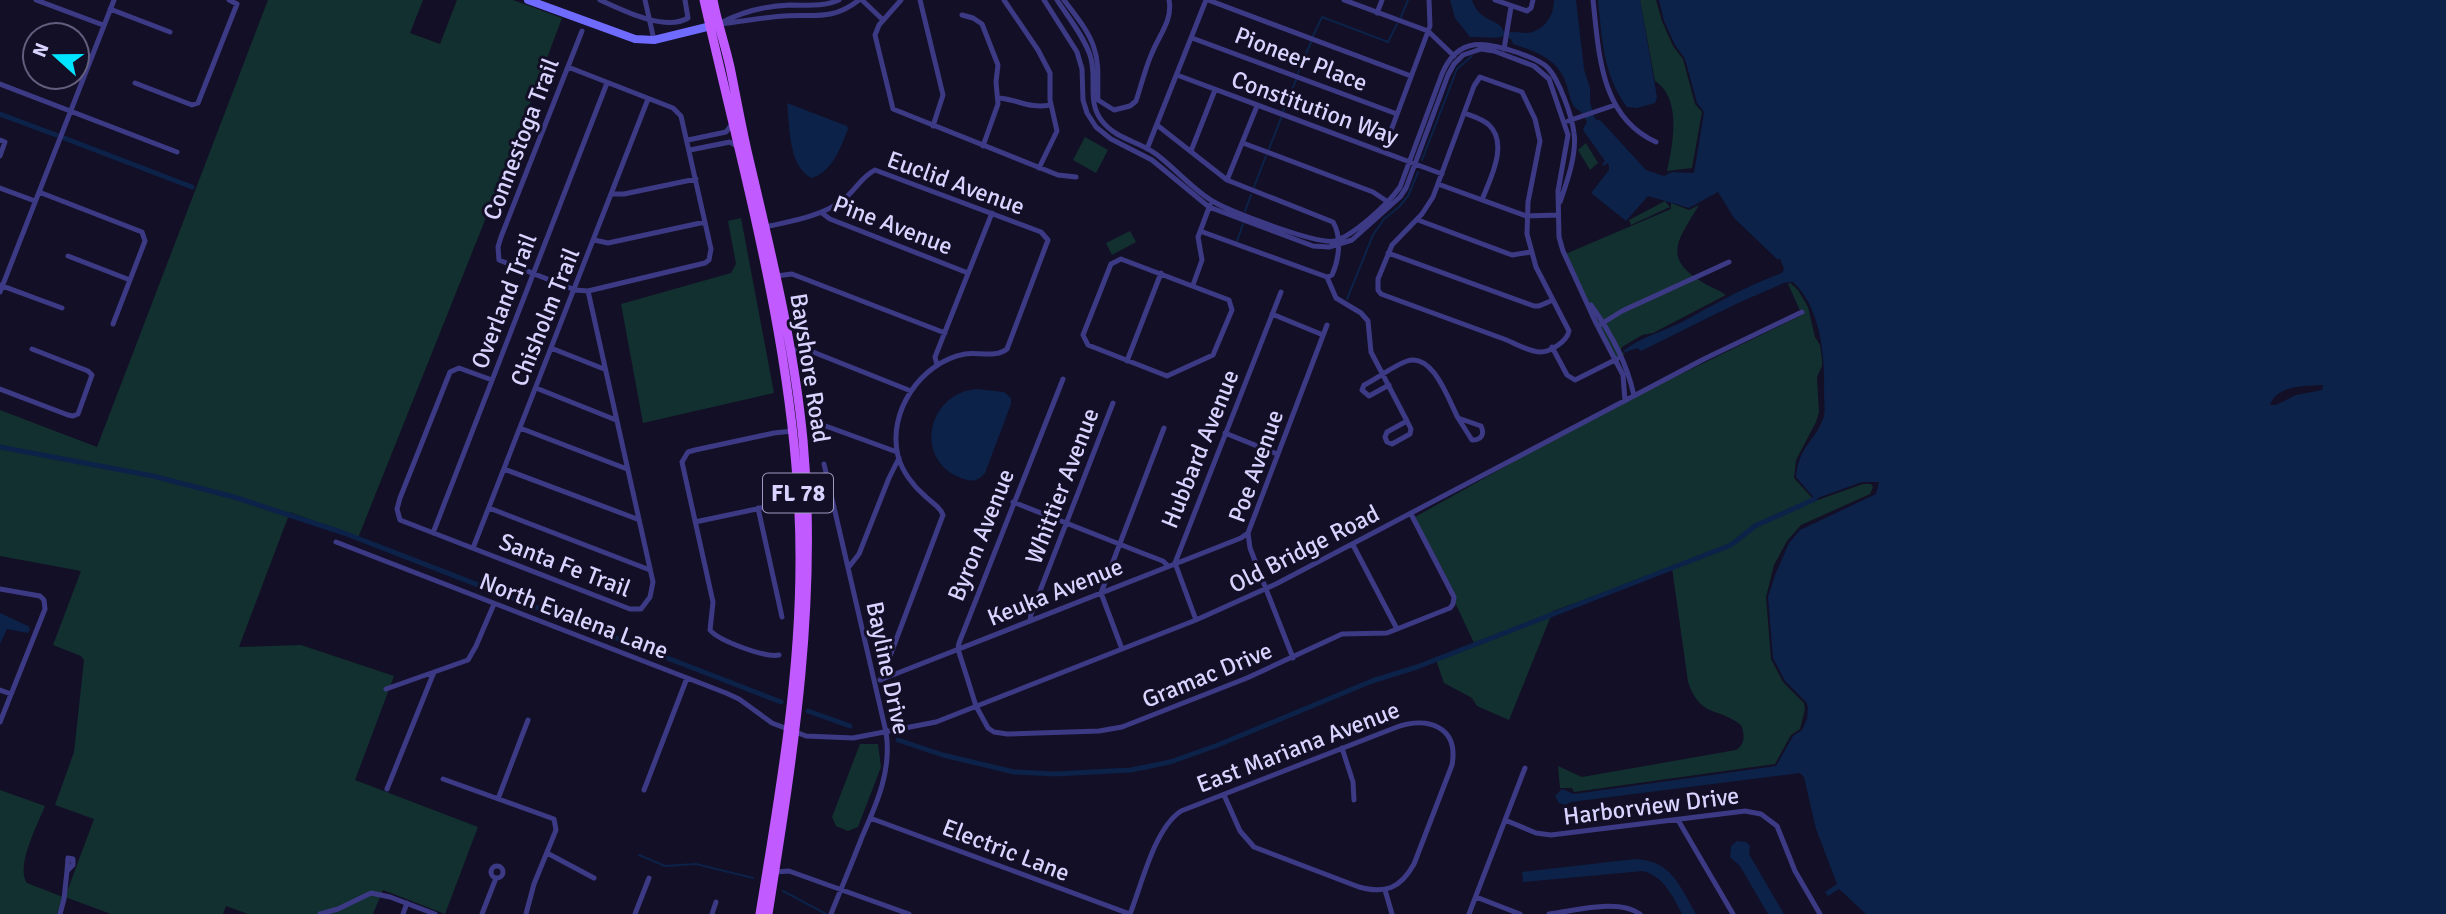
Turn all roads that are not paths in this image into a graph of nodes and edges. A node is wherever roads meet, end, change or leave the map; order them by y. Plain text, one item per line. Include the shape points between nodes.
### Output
1 (36, 0) edge
2 (114, 0) edge
3 (229, 0) edge
4 (528, 0) edge
5 (600, 0) edge
6 (645, 0) edge
7 (685, 0) edge
8 (704, 0) edge
9 (713, 0) edge
10 (860, 0) edge
11 (901, 0) edge
12 (920, 0) edge
13 (1004, 0) edge
14 (1044, 0) edge
15 (1057, 0) edge
16 (1065, 0) edge
17 (1169, 0) edge
18 (1207, 0) edge
19 (1344, 0) edge
20 (1382, 0) edge
21 (1429, 0) edge
22 (1495, 0) edge
23 (1532, 0) edge
24 (1593, 0) edge
25 (836, 1) edge
26 (1511, 7) junction
27 (110, 9) junction
28 (835, 13) junction
29 (1377, 13) junction
30 (962, 15) dead end
31 (650, 20) junction
32 (883, 20) junction
33 (103, 25) junction
34 (714, 26) junction
35 (582, 31) dead end
36 (1428, 31) junction
37 (170, 32) dead end
38 (1192, 38) junction
39 (654, 40) junction
40 (1504, 51) junction
41 (91, 57) edge
42 (1455, 57) junction
43 (568, 67) junction
44 (1177, 75) junction
45 (1411, 76) junction
46 (135, 83) dead end
47 (607, 83) junction
48 (0, 85) edge
49 (1215, 90) junction
50 (78, 91) edge
51 (999, 98) junction
52 (648, 99) junction
53 (1051, 105) junction
54 (1615, 105) junction
55 (1256, 106) junction
56 (70, 111) junction
57 (1464, 113) junction
58 (1397, 114) junction
59 (1568, 121) junction
60 (732, 124) junction
61 (1157, 125) junction
62 (933, 126) junction
63 (0, 140) edge
64 (688, 140) junction
65 (1656, 142) dead end
66 (1243, 143) junction
67 (983, 146) junction
68 (738, 147) junction
69 (690, 150) junction
70 (1191, 151) junction
71 (177, 152) dead end
72 (1145, 152) junction
73 (1383, 152) junction
74 (0, 156) edge
75 (1412, 163) junction
76 (1040, 168) junction
77 (1442, 174) junction
78 (1076, 177) dead end
79 (695, 179) junction
80 (1227, 180) junction
81 (1438, 184) junction
82 (0, 188) edge
83 (39, 192) junction
84 (612, 194) junction
85 (1482, 200) junction
86 (35, 201) junction
87 (1389, 203) junction
88 (1211, 204) junction
89 (822, 213) junction
90 (992, 213) junction
91 (1558, 215) junction
92 (1526, 216) junction
93 (1418, 220) junction
94 (705, 222) junction
95 (765, 227) junction
96 (1200, 231) junction
97 (594, 240) junction
98 (1337, 243) junction
99 (1531, 252) junction
100 (1388, 253) junction
101 (68, 256) dead end
102 (1729, 262) dead end
103 (968, 273) junction
104 (1161, 273) junction
105 (533, 274) junction
106 (776, 276) junction
107 (1327, 278) junction
108 (130, 280) junction
109 (1193, 285) junction
110 (1, 288) edge
111 (575, 289) junction
112 (590, 291) junction
113 (1281, 292) dead end
114 (1553, 300) junction
115 (62, 308) dead end
116 (1802, 312) dead end
117 (1272, 314) junction
118 (113, 324) dead end
119 (1327, 325) dead end
120 (1601, 325) junction
121 (945, 333) junction
122 (1323, 335) junction
123 (779, 336) junction
124 (790, 347) junction
125 (1552, 347) junction
126 (551, 348) junction
127 (32, 349) dead end
128 (1619, 358) junction
129 (1127, 361) junction
130 (937, 365) junction
131 (604, 369) junction
132 (1383, 375) junction
133 (1063, 379) dead end
134 (492, 380) junction
135 (1389, 385) junction
136 (536, 388) junction
137 (0, 389) edge
138 (911, 391) junction
139 (1634, 396) junction
140 (1625, 401) junction
141 (1113, 402) dead end
142 (1458, 418) junction
143 (616, 419) junction
144 (1407, 421) junction
145 (823, 425) dead end
146 (520, 428) junction
147 (1164, 428) dead end
148 (793, 431) junction
149 (1225, 433) junction
150 (803, 439) junction
151 (1277, 454) junction
152 (898, 455) junction
153 (824, 464) dead end
154 (504, 469) junction
155 (627, 469) junction
156 (799, 500) junction
157 (1013, 502) junction
158 (489, 508) junction
159 (758, 508) junction
160 (1411, 514) junction
161 (637, 519) junction
162 (695, 522) junction
163 (1066, 523) junction
164 (433, 533) junction
165 (1248, 533) junction
166 (336, 542) dead end
167 (1353, 544) junction
168 (1119, 545) junction
169 (473, 548) junction
170 (1175, 563) junction
171 (1167, 566) junction
172 (848, 568) junction
173 (650, 570) junction
174 (0, 589) edge
175 (1266, 589) junction
176 (1101, 593) junction
177 (494, 604) junction
178 (782, 617) dead end
179 (1196, 620) junction
180 (1030, 621) junction
181 (1397, 629) junction
182 (958, 649) junction
183 (1122, 649) junction
184 (779, 655) dead end
185 (1293, 658) junction
186 (434, 672) junction
187 (687, 678) junction
188 (878, 681) junction
189 (386, 689) dead end
190 (0, 690) edge
191 (11, 694) junction
192 (976, 706) junction
193 (528, 720) dead end
194 (0, 722) edge
195 (792, 730) junction
196 (886, 732) junction
197 (1342, 748) junction
198 (1525, 768) dead end
199 (443, 779) dead end
200 (387, 789) dead end
201 (644, 790) dead end
202 (1224, 794) junction
203 (498, 799) junction
204 (1354, 800) dead end
205 (870, 818) junction
206 (1505, 820) junction
207 (1678, 820) junction
208 (547, 853) junction
209 (67, 870) dead end
210 (775, 872) junction
211 (496, 878) dead end
212 (594, 878) dead end
213 (649, 878) dead end
214 (841, 889) junction
215 (1385, 890) junction
216 (1476, 897) junction
217 (716, 902) dead end
218 (407, 903) junction
219 (763, 912) edge
220 (832, 912) edge
221 (60, 914) edge
222 (320, 914) edge
223 (403, 914) edge
224 (436, 914) edge
225 (482, 914) edge
226 (526, 914) edge
227 (635, 914) edge
228 (712, 914) edge
229 (909, 914) edge
230 (1130, 914) edge
231 (1392, 914) edge
232 (1469, 914) edge
233 (1520, 914) edge
234 (1549, 914) edge
235 (1640, 914) edge
236 (1733, 914) edge
237 (1820, 914) edge

1 - 33 street
2 - 27 street
3 - 46 street via 237,4 198,103 192,105
4 - 39 street via 623,36
5 - 31 street
6 - 31 street
7 - 31 street via 687,19 671,24
8 - 34 main road, Bayshore Road / FL 78
9 - 34 main road, Bayshore Road / FL 78
10 - 28 street
10 - 32 street
11 - 32 street
12 - 62 street via 943,95
13 - 53 street via 1048,67
14 - 72 street via 1079,57 1089,118 1106,136
15 - 72 street via 1089,54 1092,97 1099,117 1114,133
16 - 17 street via 1094,46 1098,100 1114,110 1136,101 1169,15
18 - 38 street
18 - 45 street
19 - 29 street
20 - 29 street
21 - 36 street
22 - 26 street
23 - 26 street via 1527,11
24 - 54 street via 1601,68
25 - 28 street
25 - 34 street via 750,10
26 - 40 street
27 - 33 street
27 - 37 street
28 - 34 street
29 - 36 street
30 - 51 street via 985,29 998,65
31 - 39 street
32 - 62 street via 875,35 892,109
33 - 41 street
34 - 39 street
34 - 60 main road, Bayshore Road / FL 78
34 - 95 main road, Bayshore Road / FL 78
35 - 43 street, Connestoga Trail
36 - 42 street
36 - 45 street
38 - 44 street
38 - 58 street, Pioneer Place
40 - 42 street via 1480,43
40 - 59 street via 1549,69
42 - 75 street via 1442,74
43 - 47 street
43 - 105 street, Connestoga Trail via 498,247 499,260
44 - 49 street, Constitution Way
44 - 61 street
45 - 58 street
47 - 52 street
47 - 105 street, Overland Trail
48 - 56 street
49 - 55 street, Constitution Way
49 - 70 street
50 - 56 street
51 - 53 street via 1034,107
51 - 67 street
52 - 64 street via 677,111
52 - 84 street, Chisholm Trail
53 - 76 street via 1057,131
54 - 59 street
54 - 65 street via 1638,131
55 - 66 street
55 - 73 street, Constitution Way
56 - 71 street
56 - 83 street
57 - 77 street
57 - 85 street via 1487,123 1497,138 1498,150
57 - 92 street via 1480,77 1525,96 1540,141
58 - 73 street
59 - 91 street
60 - 64 street via 726,132
60 - 68 main road, Bayshore Road / FL 78
61 - 70 street
61 - 72 street
62 - 67 street
63 - 74 street via 5,142
64 - 69 street
66 - 80 street
66 - 87 street via 1373,192
67 - 76 street
68 - 69 street via 730,142
68 - 123 main road, Bayshore Road / FL 78
69 - 79 street
70 - 80 street
72 - 88 street
73 - 75 street, Constitution Way
75 - 77 street, Constitution Way
75 - 87 street
76 - 78 street
77 - 81 street
79 - 84 street
79 - 94 street
80 - 98 street via 1328,219 1336,227
81 - 85 street
81 - 93 street
82 - 86 street
83 - 86 street
83 - 108 street via 142,232 145,241
84 - 97 street, Chisholm Trail
85 - 92 street
86 - 110 street
87 - 98 street
88 - 96 street
88 - 98 street
89 - 90 street, Euclid Avenue via 875,170
89 - 95 street, Pine Avenue
89 - 103 street, Pine Avenue
90 - 103 street
90 - 130 street, Euclid Avenue via 1041,232 1048,240 1007,349 996,354 961,355
91 - 92 street
91 - 120 street via 1563,251
92 - 99 street
93 - 99 street via 1507,253
93 - 100 street
94 - 97 street via 608,243
94 - 112 street via 711,249 705,263
95 - 106 main road, Bayshore Road / FL 78
96 - 107 street
96 - 109 street via 1202,260
97 - 111 street, Chisholm Trail
98 - 107 street via 1336,265
99 - 114 street
100 - 114 street via 1534,306
100 - 125 street via 1377,285 1381,293 1534,350
101 - 108 street
102 - 120 street
103 - 121 street
104 - 109 street
104 - 129 street
104 - 129 street via 1115,260 1083,335 1088,345
105 - 111 street
105 - 134 street, Overland Trail
106 - 121 street via 792,274
106 - 124 main road, Bayshore Road / FL 78
107 - 132 street via 1336,298 1368,321 1371,352
108 - 118 street
109 - 129 street via 1232,304 1213,355 1167,376
110 - 115 street
111 - 112 street
111 - 126 street, Chisholm Trail
112 - 131 street, Santa Fe Trail
113 - 117 street, Hubbard Avenue
114 - 125 street via 1569,331 1564,341
116 - 139 street, Old Bridge Road
117 - 122 street
117 - 149 street, Hubbard Avenue
119 - 122 street, Poe Avenue
120 - 128 street
121 - 130 street
122 - 151 street, Poe Avenue
123 - 124 main road
123 - 148 main road, Bayshore Road / FL 78
124 - 138 street
124 - 150 main road, Bayshore Road / FL 78
125 - 128 street via 1575,380
126 - 131 street
126 - 136 street, Chisholm Trail
127 - 137 street via 92,375 78,414 68,415
128 - 139 street via 1630,375
128 - 140 street
130 - 138 street
131 - 143 street, Santa Fe Trail
132 - 135 street
132 - 135 street via 1362,390 1369,396
132 - 142 street via 1407,361 1423,362 1432,369
133 - 157 street, Byron Avenue
134 - 164 street, Overland Trail
134 - 164 street, Santa Fe Trail via 454,369 434,411 397,509 400,520
135 - 144 street
136 - 143 street
136 - 146 street, Chisholm Trail
138 - 152 street via 900,415
139 - 140 street, Old Bridge Road
140 - 160 street, Old Bridge Road
141 - 163 street, Whittier Avenue
142 - 142 street via 1472,440 1482,437 1481,426
143 - 155 street, Santa Fe Trail
144 - 144 street via 1410,434 1392,444 1387,442 1387,432
145 - 152 street
146 - 154 street, Chisholm Trail
146 - 155 street
147 - 168 street
148 - 150 main road
148 - 156 main road, Bayshore Road / FL 78
148 - 162 street via 688,452 682,462
149 - 151 street
149 - 170 street, Hubbard Avenue
150 - 195 main road, Bayshore Road / FL 78 via 806,639
151 - 165 street, Poe Avenue
152 - 172 street via 859,554
152 - 188 street via 917,489 943,515
153 - 172 street, Bayline Drive
154 - 158 street, Chisholm Trail
154 - 161 street
155 - 161 street, Santa Fe Trail
156 - 159 street
156 - 195 main road, Bayshore Road / FL 78
157 - 163 street
157 - 182 street, Byron Avenue
158 - 169 street, Chisholm Trail
158 - 173 street
159 - 162 street
159 - 178 street
160 - 167 street, Old Bridge Road
160 - 181 street, Gramac Drive via 1454,597 1453,604 1437,614
161 - 173 street, Santa Fe Trail
162 - 184 street via 713,602 710,630 719,638 766,655
163 - 168 street
163 - 180 street, Whittier Avenue
164 - 169 street, Santa Fe Trail
165 - 170 street, Keuka Avenue
165 - 175 street, Poe Avenue
166 - 177 street, North Evalena Lane
167 - 175 street, Old Bridge Road
167 - 181 street
168 - 171 street
168 - 176 street
169 - 173 street, Santa Fe Trail via 635,610 645,606 652,592
170 - 171 street, Keuka Avenue
170 - 179 street, Hubbard Avenue
171 - 176 street, Keuka Avenue
172 - 188 street, Bayline Drive
174 - 191 street via 36,595 44,600 45,609
175 - 179 street, Old Bridge Road
175 - 185 street, Poe Avenue
176 - 180 street, Keuka Avenue
176 - 183 street
177 - 186 street via 468,660
177 - 187 street, North Evalena Lane
179 - 183 street, Old Bridge Road
180 - 182 street, Keuka Avenue
181 - 185 street, Gramac Drive via 1382,634 1342,634
182 - 188 street, Keuka Avenue
182 - 192 street
183 - 192 street, Old Bridge Road
185 - 192 street, Gramac Drive via 1112,729 1001,734 988,728
186 - 189 street
186 - 200 street
187 - 195 street, North Evalena Lane via 739,699 762,717
187 - 201 street
188 - 196 street, Bayline Drive
190 - 191 street
191 - 194 street
192 - 196 street, Old Bridge Road via 930,724
193 - 203 street
195 - 196 street, Old Bridge Road via 836,739
195 - 210 main road, Bayshore Road / FL 78
195 - 219 main road, Bayshore Road / FL 78
196 - 205 street, Bayline Drive via 886,773
197 - 202 street, East Mariana Avenue
197 - 204 street
197 - 215 street, East Mariana Avenue via 1418,721 1438,727 1451,744 1452,765 1413,864 1404,878
198 - 206 street
199 - 203 street
202 - 215 street via 1240,831 1254,847 1359,887
202 - 230 street, East Mariana Avenue via 1186,808 1169,821
203 - 208 street via 554,819 556,830
205 - 214 street, Bayline Drive
205 - 230 street, Electric Lane
206 - 207 street, Harborview Drive via 1551,835
206 - 216 street
207 - 236 street
207 - 237 street, Harborview Drive via 1745,811 1761,814 1777,826 1795,871
208 - 212 street
208 - 226 street
209 - 221 street
210 - 214 street via 789,870
210 - 219 main road, Bayshore Road / FL 78
211 - 225 street
213 - 227 street
214 - 220 street, Bayline Drive
214 - 229 street
215 - 231 street
216 - 232 street
216 - 233 street
217 - 228 street
218 - 222 street via 371,893
218 - 223 street
218 - 224 street
234 - 235 street via 1618,906

